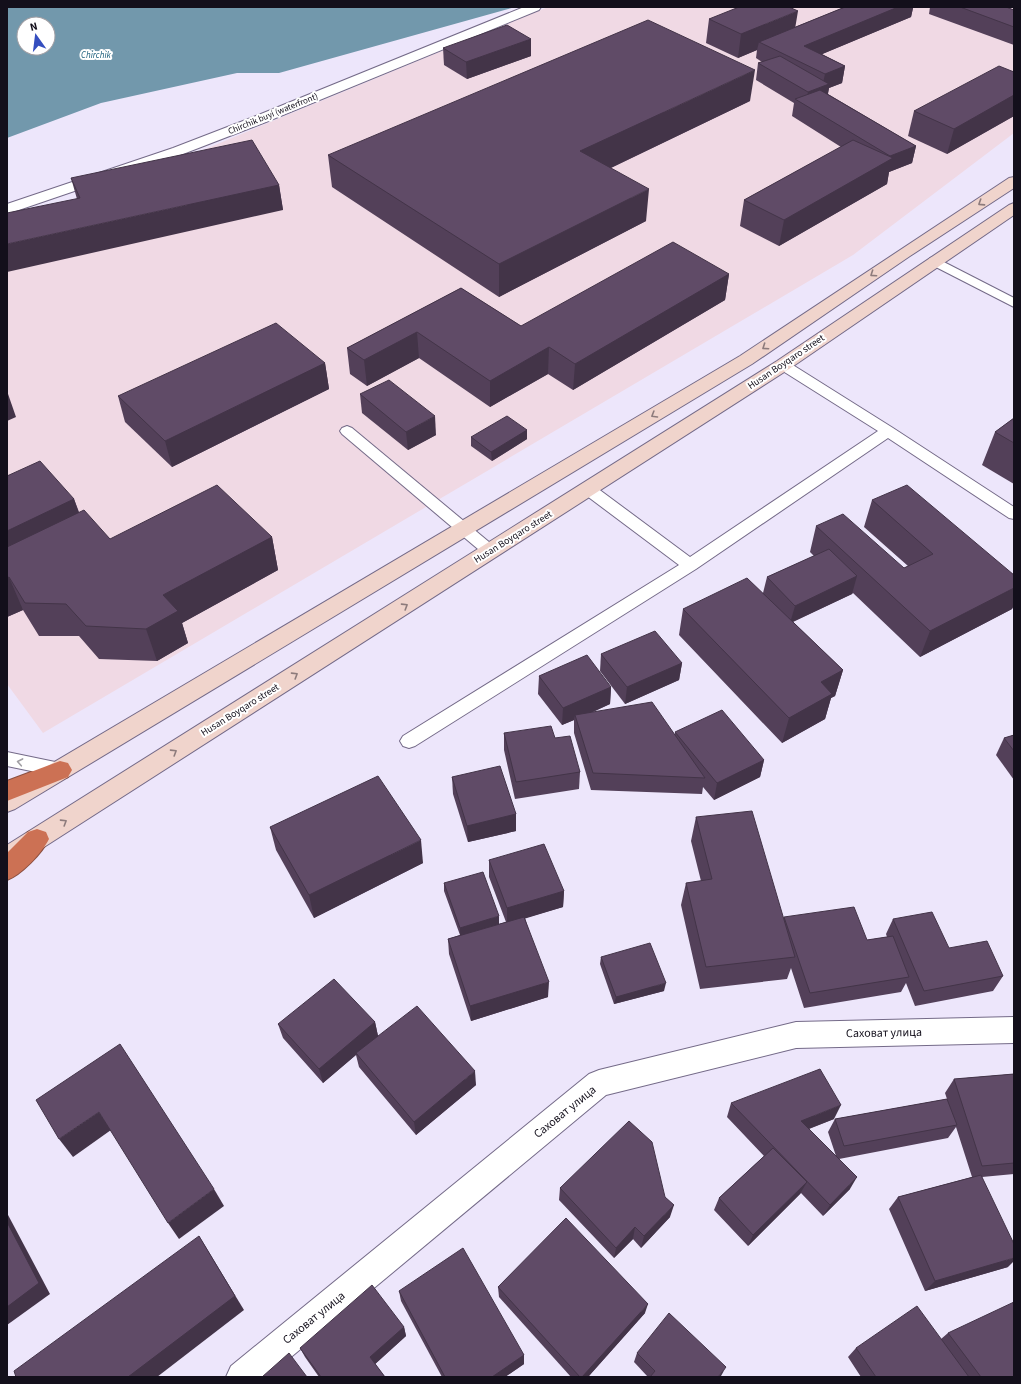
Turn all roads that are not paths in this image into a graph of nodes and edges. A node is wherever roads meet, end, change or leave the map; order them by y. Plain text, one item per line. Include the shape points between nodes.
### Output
1 (535, 7) edge
2 (1014, 182) edge
3 (7, 209) edge
4 (1014, 209) edge
5 (934, 261) junction
6 (1014, 303) edge
7 (783, 365) junction
8 (347, 431) dead end
9 (888, 432) junction
10 (588, 489) junction
11 (1014, 514) edge
12 (464, 529) junction
13 (490, 551) junction
14 (690, 565) junction
15 (409, 741) dead end
16 (7, 759) edge
17 (60, 770) junction
18 (7, 791) edge
19 (7, 802) edge
20 (37, 839) junction
21 (7, 858) edge
22 (7, 869) edge
23 (1014, 1030) edge
24 (242, 1377) edge

1 - 3 street, Chirchik buyi (waterfront) via 178,151
2 -> 12 main road via 746,360
4 - 5 main road, Husan Boyqaro street
5 - 6 lane
5 - 7 main road, Husan Boyqaro street
7 - 9 lane
7 - 10 main road, Husan Boyqaro street
8 - 12 lane
9 - 11 lane
9 - 14 lane
10 - 13 main road, Husan Boyqaro street
10 - 14 lane
12 - 13 lane
12 - 17 main road
20 -> 13 main road, Husan Boyqaro street
14 - 15 lane
17 -> 16 lane
17 - 18 highway
17 - 19 main road
20 - 21 main road, Husan Boyqaro street
20 - 22 highway
23 - 24 street, Саховат улица via 796,1035 599,1083

